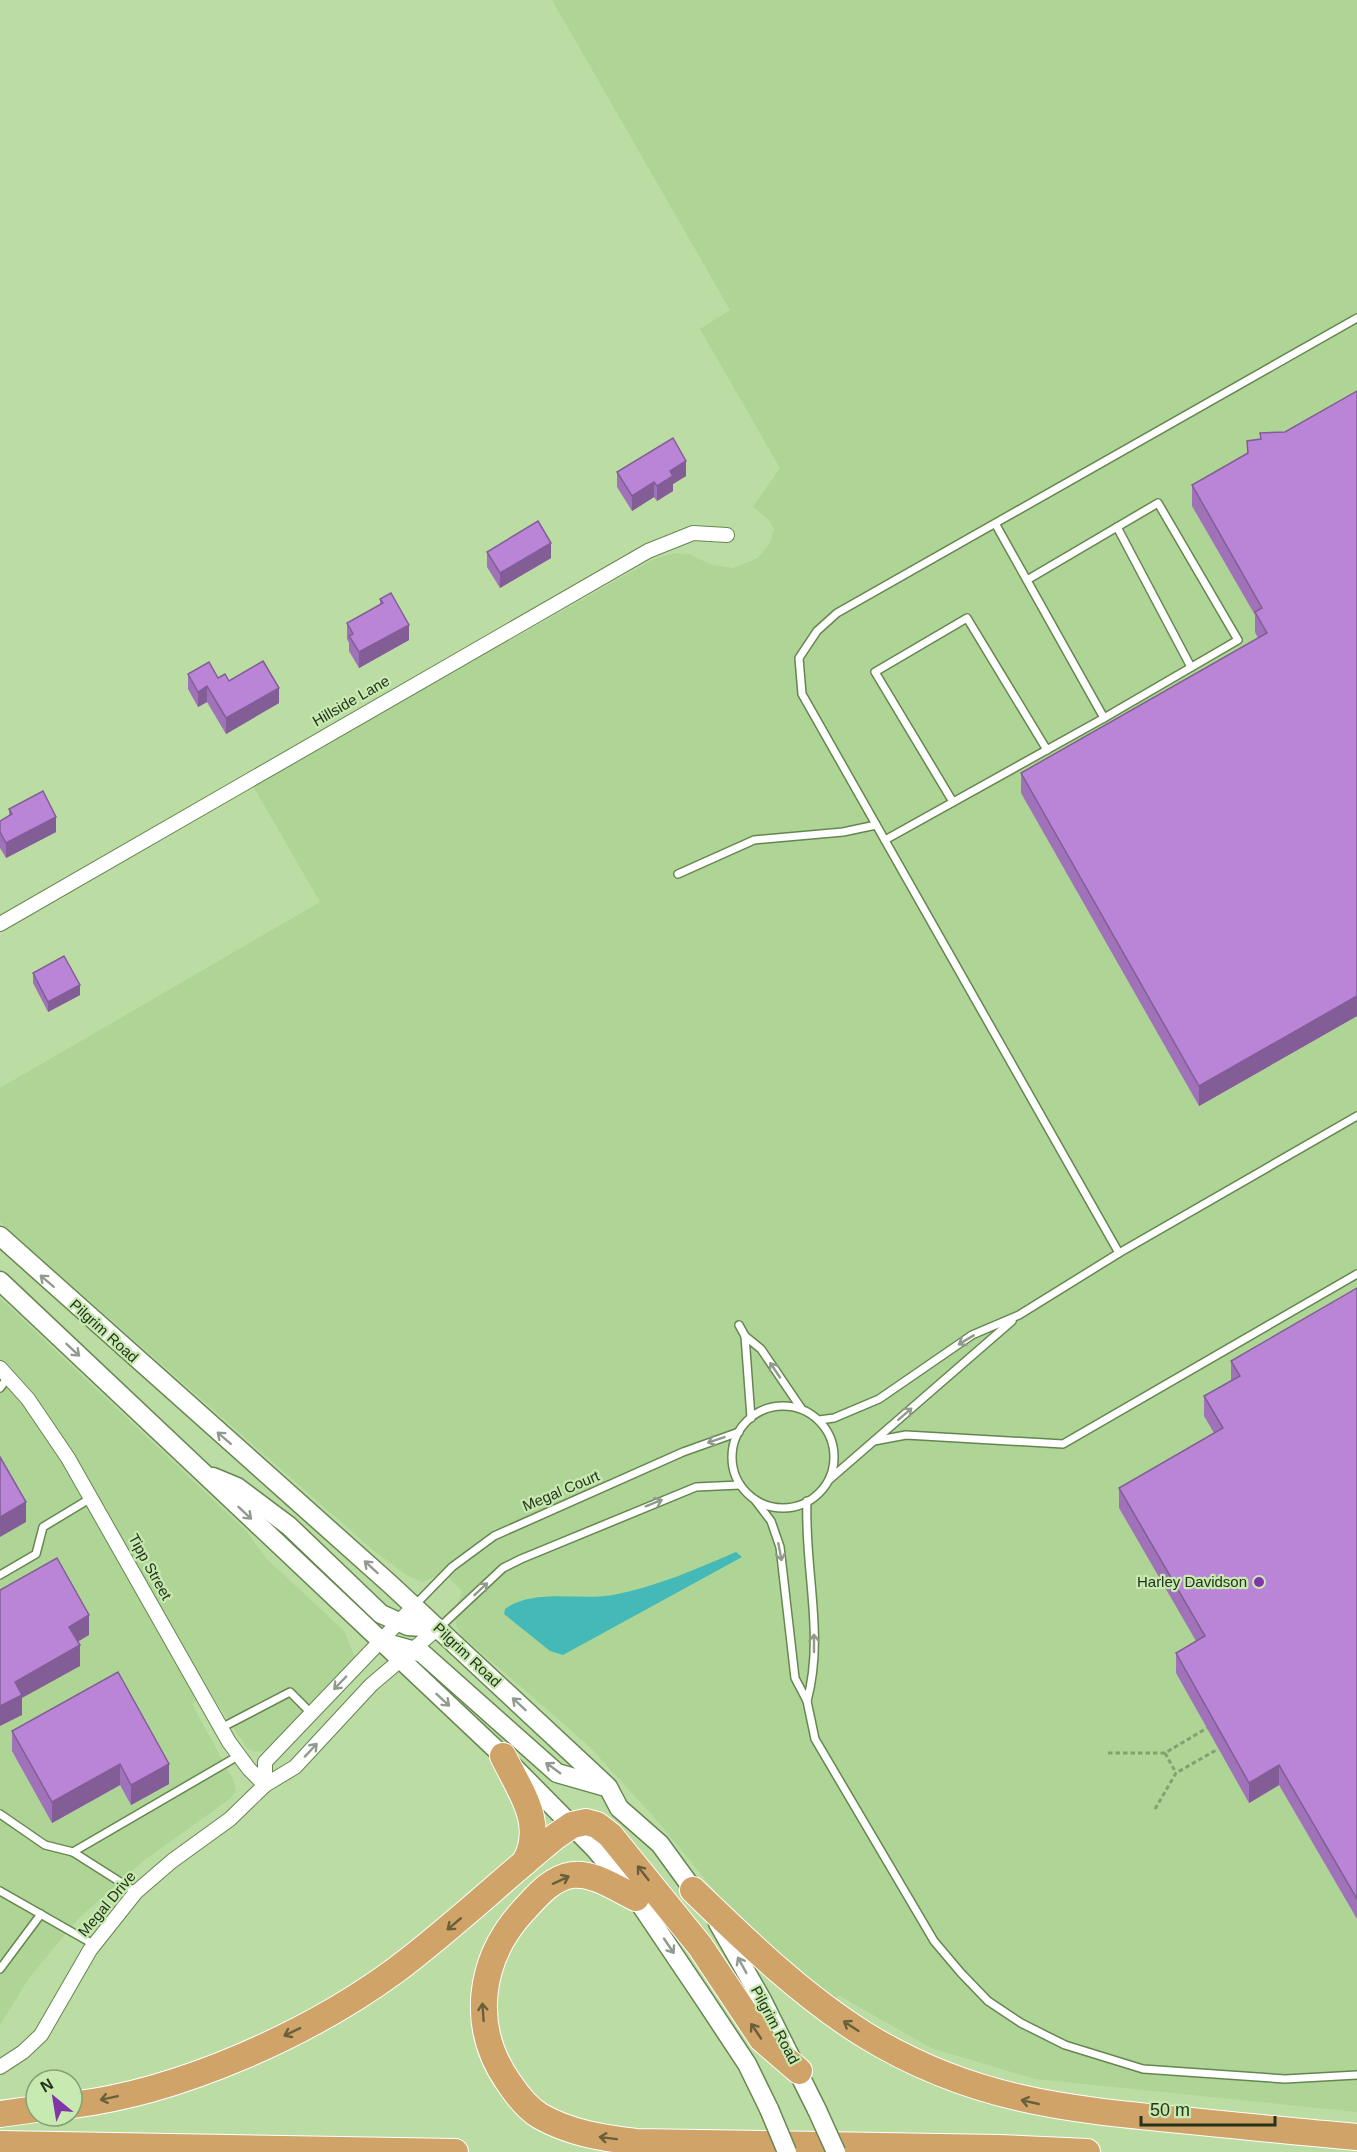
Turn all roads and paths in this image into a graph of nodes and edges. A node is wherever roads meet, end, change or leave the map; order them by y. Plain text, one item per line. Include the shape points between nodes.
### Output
1 (1357, 318) edge
2 (996, 525) junction
3 (1117, 527) junction
4 (727, 535) dead end
5 (1027, 580) junction
6 (1191, 666) junction
7 (1104, 718) junction
8 (1047, 750) junction
9 (953, 802) junction
10 (876, 825) junction
11 (885, 840) junction
12 (678, 874) dead end
13 (0, 924) edge
14 (1357, 1116) edge
15 (0, 1236) edge
16 (1119, 1253) junction
17 (1357, 1274) edge
18 (0, 1281) edge
19 (1019, 1315) junction
20 (739, 1325) dead end
21 (745, 1336) junction
22 (3, 1378) edge
23 (801, 1408) junction
24 (751, 1418) junction
25 (819, 1420) junction
26 (739, 1432) junction
27 (874, 1441) junction
28 (203, 1473) junction
29 (829, 1479) junction
30 (740, 1485) junction
31 (91, 1498) junction
32 (755, 1500) junction
33 (807, 1502) junction
34 (0, 1575) edge
35 (414, 1606) junction
36 (399, 1623) junction
37 (438, 1628) junction
38 (381, 1641) junction
39 (408, 1654) junction
40 (807, 1701) junction
41 (311, 1713) junction
42 (221, 1728) junction
43 (1207, 1728) edge
44 (1218, 1749) edge
45 (1108, 1753) dead end
46 (1165, 1753) junction
47 (238, 1756) junction
48 (503, 1756) junction
49 (1176, 1773) junction
50 (265, 1785) junction
51 (608, 1787) junction
52 (1155, 1809) dead end
53 (0, 1814) edge
54 (572, 1825) junction
55 (73, 1852) junction
56 (525, 1863) junction
57 (693, 1890) junction
58 (0, 1891) edge
59 (136, 1892) junction
60 (636, 1898) junction
61 (41, 1914) junction
62 (93, 1944) junction
63 (0, 1969) edge
64 (0, 2067) edge
65 (799, 2071) junction
66 (1357, 2075) edge
67 (84, 2103) edge
68 (24, 2111) edge
69 (0, 2114) edge
70 (1357, 2137) edge
71 (0, 2144) edge
72 (455, 2152) edge
73 (787, 2152) edge
74 (836, 2152) edge
75 (1086, 2152) edge

1 - 2 lane
2 - 5 lane
2 - 10 lane via 837,613 817,631 799,658 802,694
3 - 5 lane
3 - 6 lane
3 - 6 lane via 1158,503 1238,640
4 - 13 street, Hillside Lane via 693,533 648,551
5 - 7 lane
6 - 7 lane
7 - 8 lane
8 - 9 lane
8 - 9 lane via 967,618 875,672
9 - 11 lane
10 - 11 lane
10 - 12 lane via 754,840
11 - 16 lane
14 - 16 lane
35 -> 15 street, Pilgrim Road
16 - 19 lane
17 - 27 lane via 1063,1444 906,1435
18 -> 28 street
19 -> 25 lane via 972,1335 879,1399 834,1418
27 -> 19 lane
20 - 21 lane
23 -> 21 lane via 761,1349
21 - 24 lane
22 - 31 street, Tipp Street via 47,1425
23 - 24 lane via 780,1405 759,1411
23 - 25 lane
24 - 26 lane
25 - 29 lane via 831,1438 835,1459
26 - 30 lane via 733,1444 732,1465
26 -> 35 lane, Megal Court via 683,1452 494,1536 452,1567
27 - 29 lane
28 - 36 street via 237,1487 280,1519 381,1614
28 -> 38 street
29 - 33 lane
30 - 32 lane
37 -> 30 lane via 503,1568 521,1559 696,1486
31 - 34 lane via 43,1527 36,1554
31 - 42 street, Tipp Street
32 - 33 lane via 776,1508
32 -> 40 lane via 771,1521 780,1547 795,1678
40 -> 33 lane via 814,1675 812,1579 805,1534
35 - 36 street
35 - 37 street, Pilgrim Road
36 - 37 street
36 - 38 street
37 - 39 street, Megal Drive
51 -> 37 street, Pilgrim Road
38 - 39 street
38 -> 41 street
39 -> 48 street
50 -> 39 street, Megal Drive via 295,1767 367,1690
51 -> 39 street via 557,1773 447,1673
40 - 66 lane via 810,1723 824,1757 914,1910 961,1973 988,2001 1065,2045 1143,2069 1285,2079
41 - 42 lane via 290,1692
41 - 50 street via 265,1762
42 - 47 street, Tipp Street
43 - 46 path
44 - 49 path
45 - 46 path
46 - 49 path
47 - 50 street, Tipp Street
47 - 55 lane
48 - 54 street
48 - 56 highway via 534,1823
49 - 52 path
50 - 59 street, Megal Drive via 224,1824 172,1860
51 - 57 street, Pilgrim Road via 619,1808 660,1844
53 - 55 lane via 45,1845
54 - 56 highway
54 - 60 street
65 -> 54 highway via 762,2039 700,1946 619,1844 597,1825
55 - 59 lane
56 -> 67 highway via 396,1970 311,2023 201,2071 136,2092
65 -> 57 street, Pilgrim Road via 737,1954
70 -> 57 highway via 1074,2110 1024,2101 967,2083 887,2048 829,2011 770,1963
58 - 61 lane
59 - 62 street, Megal Drive
60 -> 73 street, bridge via 740,2053
75 -> 60 highway via 636,2142 590,2136 538,2115 520,2099 489,2047 482,2005 486,1974 496,1951 512,1923 538,1895 561,1878 586,1875
61 - 62 lane
61 - 63 lane
62 - 64 street, Megal Drive via 41,2035
65 - 74 street, Pilgrim Road, bridge
68 - 69 highway
71 - 72 highway

